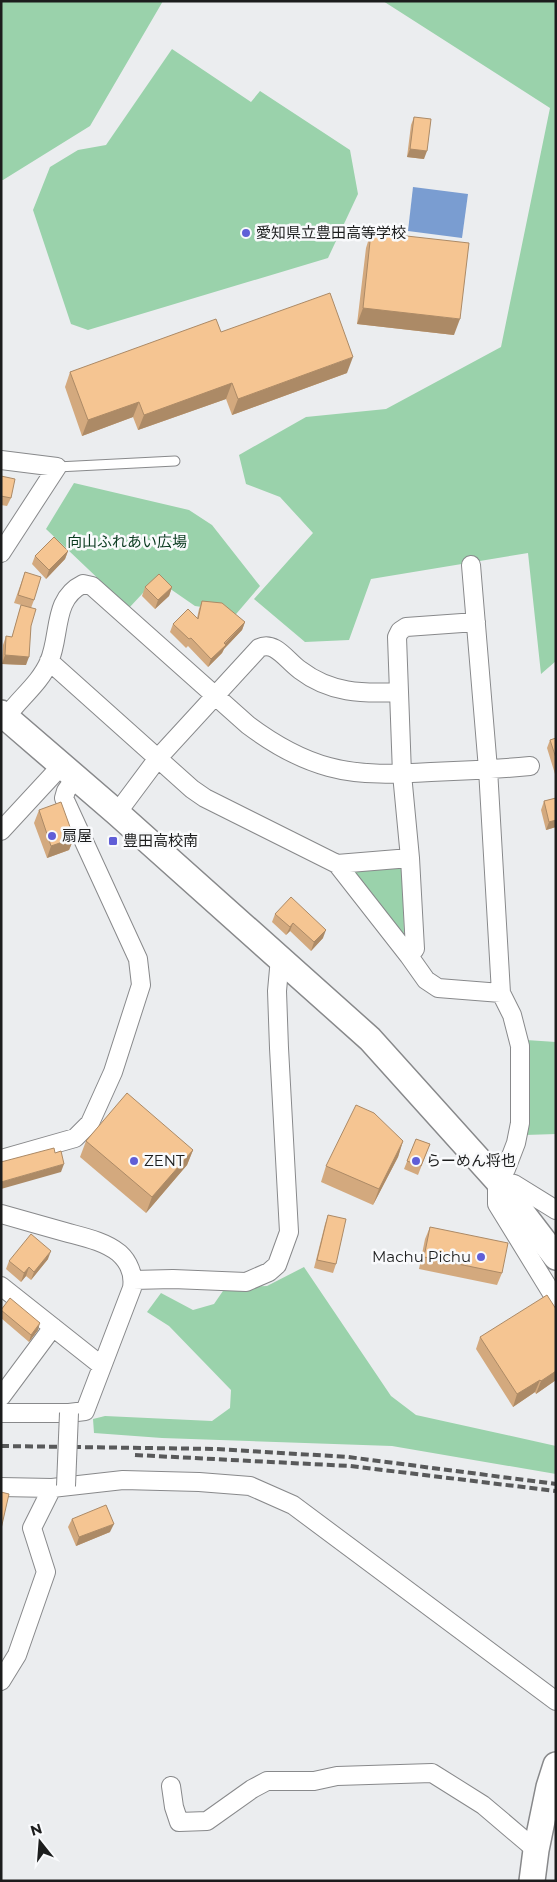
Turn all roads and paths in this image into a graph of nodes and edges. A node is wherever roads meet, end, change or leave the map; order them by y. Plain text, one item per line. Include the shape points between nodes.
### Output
1 (1, 460) edge
2 (175, 461) dead end
3 (57, 467) junction
4 (1, 553) edge
5 (471, 565) dead end
6 (476, 622) junction
7 (50, 661) junction
8 (398, 692) junction
9 (214, 696) junction
10 (3, 716) edge
11 (158, 758) junction
12 (530, 766) dead end
13 (488, 770) junction
14 (69, 772) junction
15 (402, 774) junction
16 (117, 813) junction
17 (1, 831) edge
18 (410, 858) junction
19 (336, 864) junction
20 (409, 956) junction
21 (280, 958) junction
22 (501, 993) junction
23 (1, 1158) edge
24 (497, 1180) junction
25 (556, 1210) edge
26 (1, 1214) edge
27 (556, 1257) edge
28 (133, 1280) junction
29 (1, 1286) edge
30 (556, 1300) edge
31 (53, 1327) junction
32 (102, 1366) junction
33 (1, 1398) edge
34 (1, 1413) edge
35 (69, 1413) junction
36 (1, 1487) edge
37 (59, 1487) junction
38 (1, 1681) edge
39 (556, 1701) edge
40 (556, 1764) edge
41 (171, 1786) dead end
42 (536, 1850) junction
43 (532, 1881) edge

1 - 3 street
2 - 3 lane
3 - 4 street
5 - 6 street
6 - 8 street via 402,628 396,640
6 - 13 street
7 - 9 street via 63,603 75,588 88,585
7 - 10 street via 33,686
7 - 11 street
8 - 9 street via 361,694 334,688 300,670 274,647 266,646 259,648
8 - 15 street
9 - 11 street
9 - 15 street via 263,736 294,754 328,767
10 - 14 street
11 - 16 street
11 - 19 street via 206,798
12 - 13 street
13 - 15 street
13 - 22 street
14 - 16 street
14 - 17 street
14 - 23 street via 64,798 138,959 141,985 113,1072 90,1123 75,1138
15 - 18 street
16 - 21 street
18 - 19 street
18 - 20 street via 415,949
19 - 20 street
20 - 22 street via 426,980 438,988
21 - 24 street via 370,1039
21 - 28 street via 277,991 289,1232 277,1265 246,1282
22 - 24 street via 512,1015 520,1046 520,1123 506,1170
24 - 25 street via 514,1184
24 - 27 street
24 - 30 street via 498,1204
26 - 28 street via 97,1242 118,1252 129,1266
28 - 32 street
29 - 31 street
31 - 32 street
31 - 33 street
32 - 35 street via 84,1410
34 - 35 street
35 - 37 street, bridge
36 - 37 street
37 - 38 street via 32,1528 46,1572 17,1655
37 - 39 street via 123,1480 199,1482 250,1486 293,1504
40 - 42 street
41 - 42 street via 179,1822 207,1821 267,1781 432,1773 483,1805
42 - 43 street

